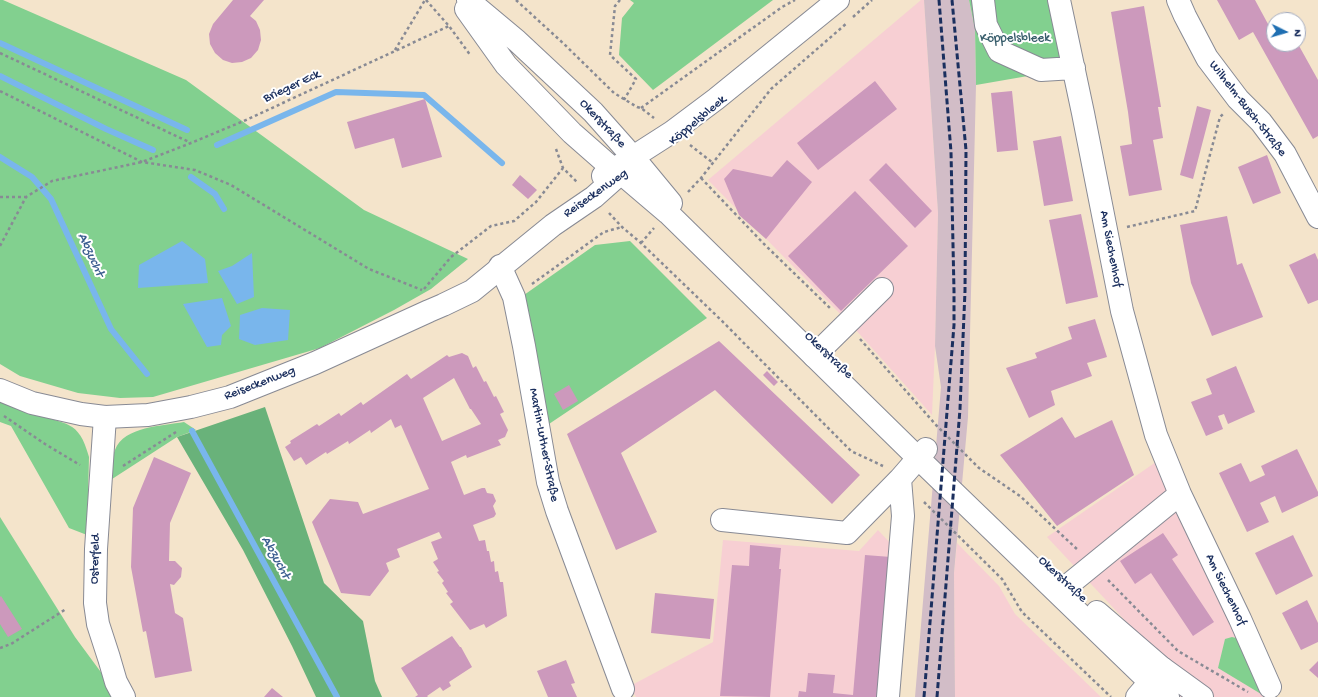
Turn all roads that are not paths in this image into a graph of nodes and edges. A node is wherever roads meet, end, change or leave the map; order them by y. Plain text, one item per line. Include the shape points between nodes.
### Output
1 (459, 0) edge
2 (468, 0) edge
3 (838, 0) edge
4 (982, 0) edge
5 (1059, 0) edge
6 (1178, 0) edge
7 (1074, 68) junction
8 (627, 166) junction
9 (1318, 217) edge
10 (500, 266) junction
11 (882, 289) dead end
12 (818, 352) junction
13 (0, 375) edge
14 (0, 390) edge
15 (81, 414) junction
16 (105, 417) junction
17 (922, 454) junction
18 (900, 479) junction
19 (1180, 494) junction
20 (722, 520) dead end
21 (1067, 586) junction
22 (1270, 687) dead end
23 (623, 688) dead end
24 (1157, 689) edge
25 (124, 697) edge
26 (888, 697) edge
27 (1202, 697) edge

1 - 8 street, Okerstraße via 506,65 572,133
2 - 8 street, Okerstraße via 517,41 593,112
3 - 8 street, Köppelsbleek via 750,72 722,103 681,138
4 - 7 street via 986,25 999,51 1041,70
5 - 7 street, Am Siechenhof
6 - 9 street, Wilhelm-Busch-Straße via 1207,58 1285,154
7 - 19 street, Am Siechenhof via 1122,310 1156,434
8 - 10 street, Reiseckenweg via 570,198 553,224
8 - 12 street, Okerstraße via 668,213
10 - 16 street, Reiseckenweg via 465,282 439,298 429,310 315,363 230,397 148,415
10 - 23 street, Martin-Luther-Straße via 514,297 548,482
11 - 12 street
12 - 17 street, Okerstraße
13 - 15 street, Reiseckenweg
14 - 15 street, Reiseckenweg via 32,403
15 - 16 street, Reiseckenweg
16 - 25 street, Osterfeld via 95,603 98,624 116,682
17 - 18 street
17 - 21 street, Okerstraße via 1010,531
17 - 24 street, Okerstraße via 1019,554
18 - 20 street via 847,533
18 - 26 street via 903,516
19 - 21 street
19 - 22 street, Am Siechenhof
21 - 24 street, Okerstraße
24 - 27 street, Okerstraße

